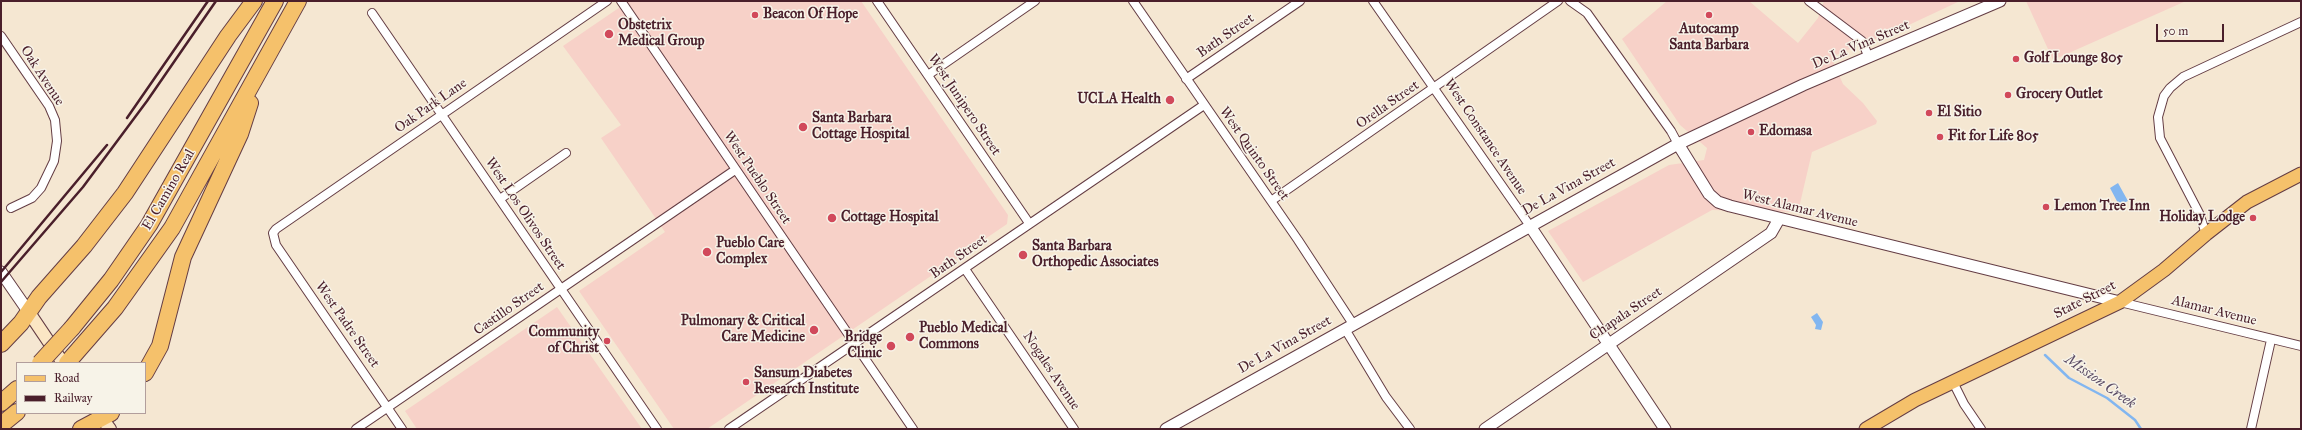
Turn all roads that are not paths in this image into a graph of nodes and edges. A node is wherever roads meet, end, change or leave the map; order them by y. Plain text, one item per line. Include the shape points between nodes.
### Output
1 (254, 1) edge
2 (274, 1) edge
3 (607, 1) edge
4 (621, 1) edge
5 (877, 1) edge
6 (1035, 1) edge
7 (1133, 1) edge
8 (1300, 1) edge
9 (1373, 1) edge
10 (1558, 1) edge
11 (1570, 1) edge
12 (1809, 1) edge
13 (1998, 1) edge
14 (297, 4) edge
15 (372, 13) dead end
16 (2301, 22) edge
17 (1, 36) edge
18 (1869, 58) junction
19 (260, 71) junction
20 (928, 75) junction
21 (1186, 79) junction
22 (1434, 88) junction
23 (1204, 105) junction
24 (442, 114) junction
25 (1678, 144) junction
26 (566, 153) dead end
27 (735, 170) junction
28 (2301, 174) edge
29 (500, 199) junction
30 (1271, 201) junction
31 (11, 208) dead end
32 (1779, 219) junction
33 (1028, 223) junction
34 (1530, 226) junction
35 (2206, 234) junction
36 (272, 236) joint
37 (964, 269) junction
38 (1, 272) edge
39 (561, 289) junction
40 (2120, 302) junction
41 (28, 311) junction
42 (1349, 326) junction
43 (2271, 340) junction
44 (854, 343) junction
45 (1609, 343) junction
46 (1, 344) edge
47 (2301, 346) edge
48 (41, 362) edge
49 (62, 362) edge
50 (69, 362) edge
51 (146, 371) edge
52 (1953, 382) junction
53 (16, 390) edge
54 (1, 403) edge
55 (387, 407) junction
56 (16, 413) edge
57 (105, 418) edge
58 (1, 425) edge
59 (740, 426) edge
60 (81, 429) edge
61 (356, 429) edge
62 (402, 429) edge
63 (657, 429) edge
64 (728, 429) edge
65 (913, 429) edge
66 (1074, 429) edge
67 (1166, 429) edge
68 (1410, 429) edge
69 (1485, 429) edge
70 (1665, 429) edge
71 (1866, 429) edge
72 (1981, 429) edge
73 (2251, 429) edge

1 - 41 highway via 228,36 125,193
2 - 48 highway, El Camino Real, bridge via 149,226 111,280
3 - 24 street, Oak Park Lane
4 - 27 street, West Pueblo Street
5 - 20 street, West Junipero Street
6 - 20 street
7 - 21 street, West Quinto Street
8 - 21 street, Bath Street
9 - 22 street, West Constance Avenue
10 - 22 street, Orella Street
11 - 25 street, West Alamar Avenue via 1587,13
12 - 18 street via 1862,41
13 - 18 street, De La Vina Street
14 - 19 highway, El Camino Real
15 - 24 street, West Los Olivos Street
16 - 35 street via 2183,77 2170,88 2162,101 2158,117 2160,138 2199,213
17 - 31 street, Oak Avenue via 49,106 55,120 57,141 54,161 41,188 32,198
18 - 25 street, De La Vina Street
19 - 50 highway, El Camino Real via 172,228 134,282
19 - 51 highway via 240,134 183,257 160,346
20 - 33 street, West Junipero Street
21 - 23 street, West Quinto Street
22 - 30 street, Orella Street
22 - 34 street, West Constance Avenue
23 - 30 street, West Quinto Street
23 - 33 street, Bath Street
24 - 29 street, West Los Olivos Street
24 - 36 street, Oak Park Lane via 276,229
25 - 32 street, West Alamar Avenue via 1698,179 1718,202
25 - 34 street, De La Vina Street
26 - 29 street
27 - 39 street, Castillo Street
27 - 44 street, West Pueblo Street
28 - 35 main road, State Street via 2247,202
29 - 39 street, West Los Olivos Street
30 - 42 street, West Quinto Street
32 - 40 street, West Alamar Avenue
32 - 45 street, Chapala Street via 1770,233
33 - 37 street, Bath Street
34 - 42 street, De La Vina Street
34 - 45 street, West Constance Avenue
35 - 40 main road, State Street via 2164,270
36 - 55 street, West Padre Street
37 - 44 street, Bath Street
37 - 66 street, Nogales Avenue
38 - 41 street
39 - 55 street, Castillo Street
39 - 63 street, West Los Olivos Street
40 - 43 street, Alamar Avenue
40 - 52 main road, State Street
41 - 46 highway via 21,323
41 - 49 main road
42 - 67 street, De La Vina Street
42 - 68 street, West Quinto Street via 1386,397
43 - 47 street, Alamar Avenue
43 - 73 street
44 - 59 street, Bath Street
44 - 65 street, West Pueblo Street
45 - 69 street, Chapala Street
45 - 70 street, West Constance Avenue
52 - 71 main road, State Street via 1915,400
52 - 72 street
53 - 54 highway
55 - 61 street, Castillo Street
55 - 62 street, West Padre Street
56 - 58 highway
57 - 60 highway
59 - 64 street, Bath Street

